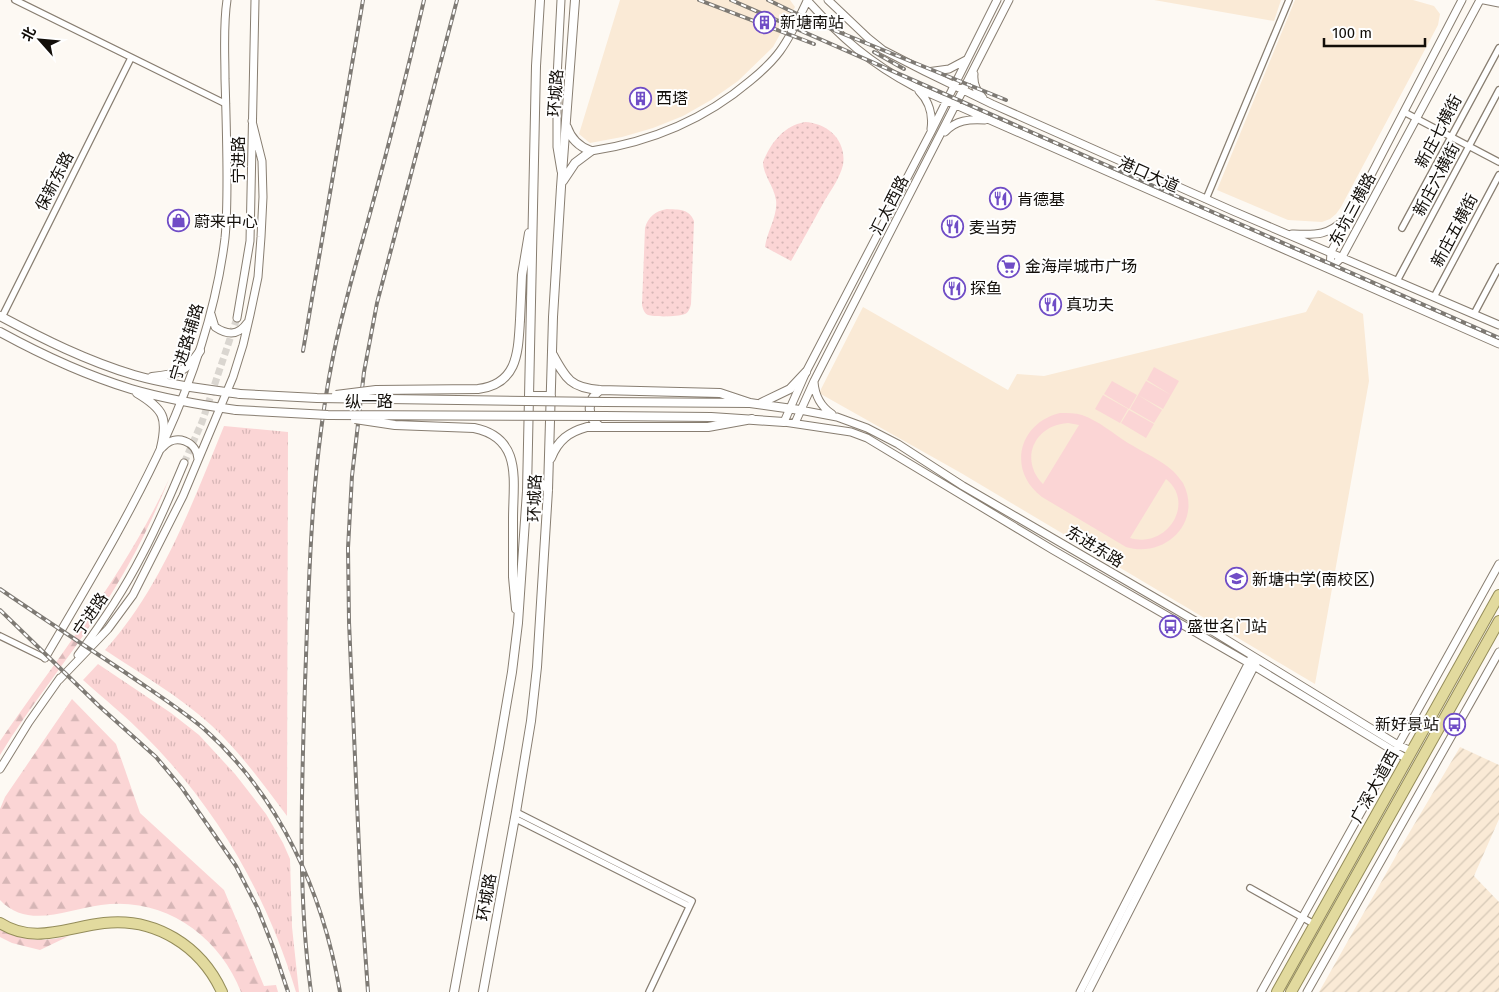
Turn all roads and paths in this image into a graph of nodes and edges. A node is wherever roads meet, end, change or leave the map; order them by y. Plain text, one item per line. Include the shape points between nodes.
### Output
1 (15, 0) edge
2 (228, 0) edge
3 (254, 0) edge
4 (540, 0) edge
5 (561, 0) edge
6 (575, 0) edge
7 (807, 0) edge
8 (828, 0) edge
9 (997, 0) edge
10 (1009, 0) edge
11 (1289, 0) edge
12 (1462, 0) edge
13 (1480, 0) edge
14 (1484, 0) edge
15 (1499, 2) edge
16 (1498, 48) edge
17 (131, 58) junction
18 (968, 58) junction
19 (974, 70) junction
20 (924, 72) junction
21 (954, 86) junction
22 (916, 87) junction
23 (1499, 90) edge
24 (964, 91) junction
25 (947, 101) junction
26 (226, 104) junction
27 (992, 104) junction
28 (956, 105) junction
29 (1404, 112) junction
30 (1416, 118) junction
31 (990, 120) junction
32 (252, 121) junction
33 (566, 126) junction
34 (931, 132) junction
35 (1450, 136) junction
36 (939, 138) junction
37 (1469, 146) junction
38 (592, 151) junction
39 (915, 162) junction
40 (1499, 162) edge
41 (924, 167) junction
42 (1499, 175) edge
43 (562, 176) junction
44 (561, 187) junction
45 (1206, 199) junction
46 (533, 214) junction
47 (1350, 214) junction
48 (1402, 228) dead end
49 (1286, 234) junction
50 (1330, 252) junction
51 (1342, 257) junction
52 (1499, 267) edge
53 (1330, 269) junction
54 (1397, 281) junction
55 (1434, 297) junction
56 (211, 311) junction
57 (1474, 314) junction
58 (1, 316) edge
59 (237, 318) tunnel mouth
60 (249, 320) junction
61 (1499, 325) edge
62 (0, 332) edge
63 (1499, 344) edge
64 (200, 351) junction
65 (553, 355) junction
66 (806, 372) junction
67 (135, 375) junction
68 (814, 381) junction
69 (187, 386) junction
70 (132, 389) junction
71 (600, 390) junction
72 (226, 392) junction
73 (530, 396) junction
74 (551, 396) junction
75 (317, 398) junction
76 (181, 401) junction
77 (750, 403) junction
78 (759, 404) junction
79 (220, 408) junction
80 (790, 408) junction
81 (800, 410) junction
82 (328, 415) junction
83 (837, 417) junction
84 (752, 419) junction
85 (784, 422) junction
86 (794, 423) junction
87 (599, 426) junction
88 (161, 448) junction
89 (184, 463) tunnel mouth
90 (548, 464) junction
91 (197, 465) junction
92 (548, 490) junction
93 (527, 491) junction
94 (1499, 564) edge
95 (1499, 595) edge
96 (1499, 621) edge
97 (518, 623) junction
98 (0, 636) edge
99 (1499, 652) edge
100 (1255, 657) junction
101 (45, 658) joint
102 (1251, 665) junction
103 (59, 680) junction
104 (1396, 749) junction
105 (1409, 755) junction
106 (0, 769) edge
107 (515, 815) junction
108 (1250, 888) dead end
109 (1303, 918) junction
110 (0, 923) edge
111 (1314, 924) junction
112 (1315, 948) junction
113 (1328, 955) junction
114 (222, 992) edge
115 (454, 992) edge
116 (483, 992) edge
117 (649, 992) edge
118 (1080, 992) edge
119 (1088, 992) edge
120 (1261, 992) edge
121 (1277, 992) edge
122 (1291, 992) edge
123 (1307, 992) edge

1 - 17 street
2 - 26 street, 宁进路辅路 via 224,36
3 - 32 street, 宁进路
4 - 46 main road, 环城路
5 - 43 street via 557,147
6 - 33 main road, 环城路
7 - 22 street, 港口大道 via 834,31 878,66
7 - 38 street via 779,52 730,97 687,123 656,136
8 - 20 street, 港口大道 via 875,44
9 - 18 street, 汇太西路
10 - 19 street, 汇太西路
11 - 45 street
12 - 29 street, 东坑三横路
13 - 30 street, 东坑三横路
14 - 15 street
16 - 35 street, 新庄七横街
17 - 26 street
17 - 58 street, 保新东路
18 - 20 street via 949,69
18 - 21 street, 汇太西路
19 - 24 street, 汇太西路
19 - 27 street via 976,89
20 - 21 street, 港口大道
21 - 24 street, 港口大道
21 - 25 street, 汇太西路
22 - 25 street, 港口大道
22 - 34 street via 927,102
23 - 37 street, 新庄六横街
24 - 27 street, 港口大道
24 - 28 street, 汇太西路
25 - 28 street, 港口大道
25 - 34 street, 汇太西路
26 - 56 street, 宁进路辅路 via 225,236
27 - 45 street, 港口大道
28 - 31 street, 港口大道
28 - 36 street, 汇太西路
29 - 30 street
29 - 47 street, 东坑三横路
30 - 35 street
30 - 51 street, 东坑三横路
31 - 36 street via 962,121
31 - 53 street, 港口大道
32 - 59 street, 宁进路 via 250,241
32 - 60 street via 262,161 263,197 258,277
33 - 38 main road via 574,140
33 - 43 main road, 环城路
34 - 39 street, 汇太西路
35 - 37 street
35 - 48 street, 新庄七横街
36 - 41 street, 汇太西路
37 - 40 street
37 - 54 street, 新庄六横街
38 - 44 main road via 570,168
39 - 41 street
39 - 66 street, 汇太西路
41 - 68 street, 汇太西路
42 - 55 street, 新庄五横街
43 - 44 main road, 环城路
44 - 65 main road, 环城路
45 - 49 street, 港口大道
46 - 73 main road, 环城路
46 - 75 main road, bridge via 524,258 517,354 506,377 493,386 478,389 366,391
47 - 49 street via 1330,232
47 - 50 street, 东坑三横路
49 - 50 street, 港口大道
50 - 51 street, 港口大道
50 - 53 street, 东坑三横路
51 - 53 street, 东坑三横路
51 - 54 street, 港口大道
52 - 57 street
53 - 63 street, 港口大道
54 - 55 street, 港口大道
55 - 57 street, 港口大道
56 - 60 street via 215,327 228,334 244,328
56 - 64 street, 宁进路辅路
57 - 61 street, 港口大道
58 - 67 main road, 纵一路 via 71,352
60 - 72 street
62 - 70 main road, 纵一路 via 66,365
64 - 67 main road via 190,366 179,372 153,377
64 - 69 street, 宁进路辅路
65 - 71 main road via 571,383
65 - 74 main road, 环城路
66 - 78 main road via 790,388
66 - 80 street, 汇太西路
67 - 69 main road, 纵一路
68 - 81 street, 汇太西路
68 - 83 street via 818,400
69 - 72 main road, 纵一路
69 - 76 street, 宁进路辅路
70 - 76 main road, 纵一路
70 - 88 main road via 152,401 164,416
71 - 77 main road via 720,393
71 - 87 main road via 591,399 589,410 591,418
72 - 75 main road, 纵一路, bridge
72 - 79 street
73 - 74 main road
73 - 93 main road, 环城路
74 - 90 main road, 环城路
75 - 77 main road, 纵一路, bridge
76 - 79 main road, 纵一路
76 - 88 street, 宁进路辅路
77 - 78 main road, 东进东路
78 - 80 main road, 东进东路
79 - 82 main road, 纵一路, bridge
79 - 91 street
80 - 81 main road, 东进东路
80 - 85 street, 汇太西路
81 - 83 street, 东进东路
81 - 86 street, 汇太西路
82 - 84 main road, 纵一路, bridge
82 - 97 main road, bridge via 395,425 474,428 503,442 512,458 512,577
83 - 100 street, 东进东路 via 898,444
84 - 85 main road, 东进东路
84 - 87 main road via 708,427
85 - 86 street, 东进东路
86 - 102 street, 东进东路 via 851,432 867,438
87 - 90 main road via 568,434 556,447
88 - 91 street via 172,440 185,441 195,449
88 - 101 street, 宁进路辅路 via 118,535
89 - 103 street, 宁进路 via 154,532 130,576
90 - 92 main road, 环城路
91 - 103 street via 133,595 108,629
92 - 93 main road via 543,484 534,482
92 - 107 main road, 环城路 via 537,667
93 - 97 main road, 环城路
94 - 104 street
95 - 105 highway, 广深大道西
96 - 112 highway, 广深大道西
97 - 115 main road via 499,748
98 - 101 street
99 - 113 street
100 - 102 street
100 - 104 street, 东进东路
102 - 104 street, 东进东路
102 - 118 street
102 - 119 street
103 - 106 street, 宁进路
104 - 105 street, 东进东路
104 - 109 street
105 - 111 highway, 广深大道西
107 - 116 main road, 环城路
107 - 117 street via 691,904
108 - 109 street
109 - 111 street
109 - 120 street
110 - 114 highway via 15,930 41,935 103,923 136,923 152,927 194,951
111 - 121 highway, 广深大道西
112 - 113 street
112 - 122 highway, 广深大道西
113 - 123 street

